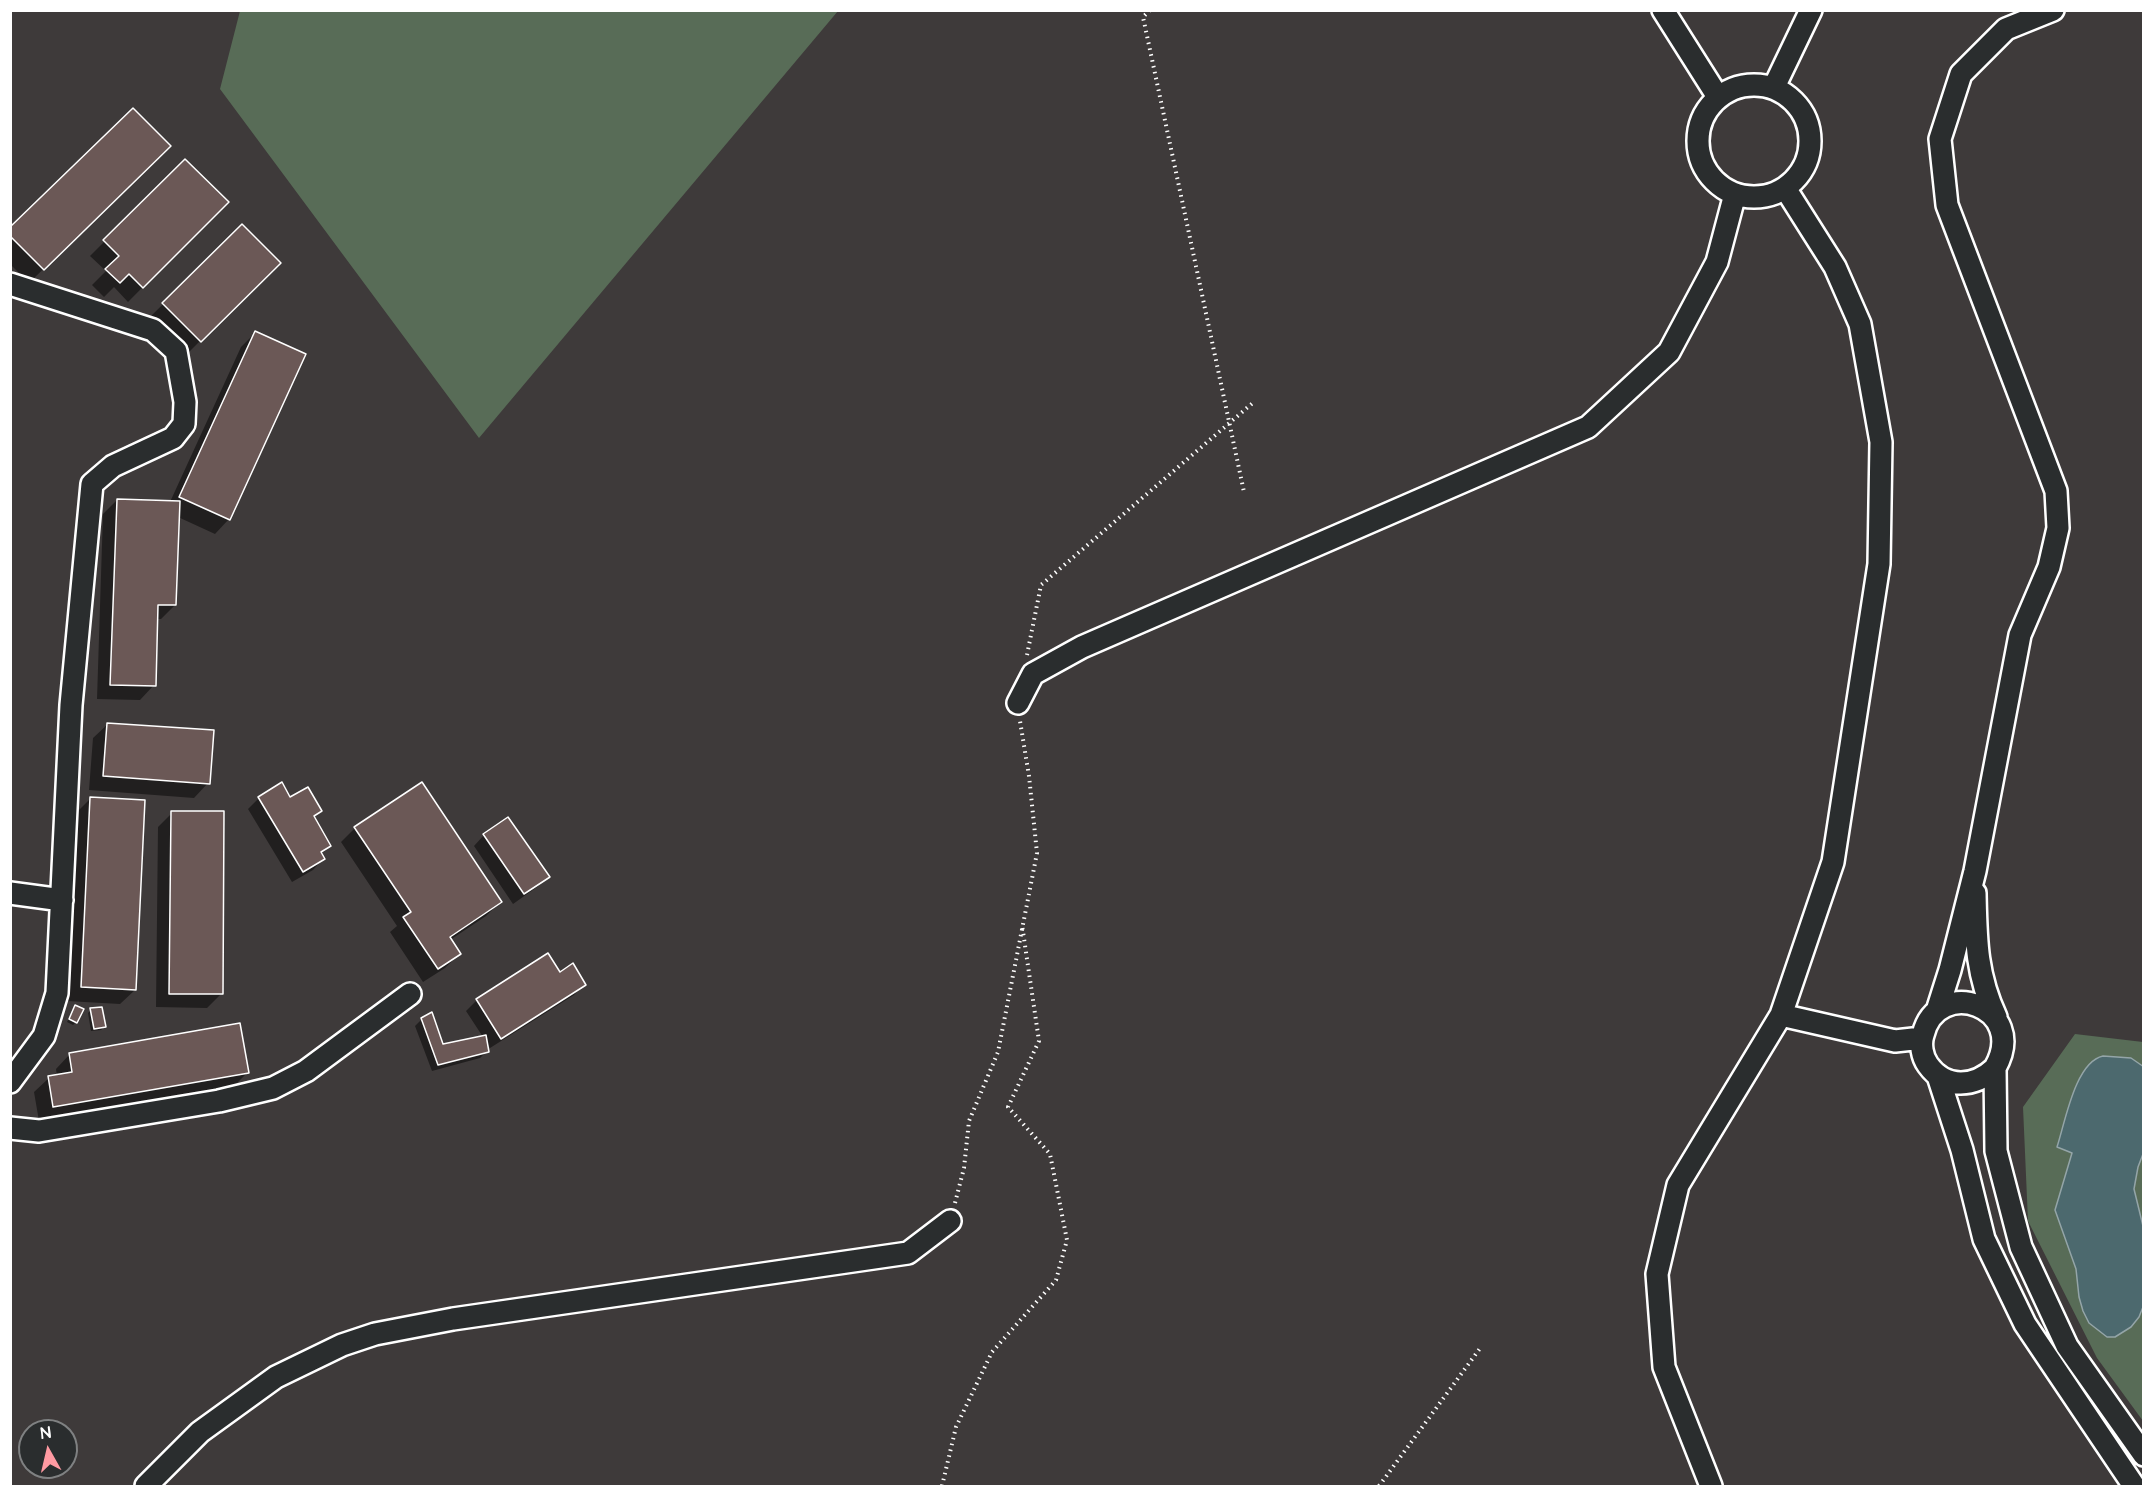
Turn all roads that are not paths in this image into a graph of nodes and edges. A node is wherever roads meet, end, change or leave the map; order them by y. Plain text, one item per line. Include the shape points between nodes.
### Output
1 (1663, 10) edge
2 (1811, 10) edge
3 (2052, 10) edge
4 (1774, 87) junction
5 (1718, 97) junction
6 (1785, 188) junction
7 (1735, 194) junction
8 (10, 284) edge
9 (1018, 703) road end
10 (1975, 871) junction
11 (10, 893) edge
12 (62, 900) junction
13 (410, 994) dead end
14 (1937, 1011) junction
15 (1781, 1015) junction
16 (1998, 1022) junction
17 (1922, 1038) junction
18 (1995, 1068) junction
19 (1938, 1076) junction
20 (10, 1082) edge
21 (10, 1128) edge
22 (950, 1221) road end
23 (2144, 1455) edge
24 (146, 1486) edge
25 (1711, 1486) edge
26 (2134, 1486) edge

1 - 5 street
2 - 4 street
3 - 10 street via 2006,29 1961,74 1940,139 1947,205 2056,491 2058,528 2049,567 2020,635
4 - 5 street via 1747,84
4 - 6 street via 1789,95 1803,111 1811,132 1809,156 1800,174
5 - 7 street via 1701,120 1698,148 1704,168 1720,186
6 - 7 street via 1762,197
6 - 15 street via 1835,267 1860,324 1881,442 1879,564 1833,862
7 - 9 street via 1717,262 1669,352 1588,427 1082,648 1033,674
8 - 12 street via 153,330 176,351 185,402 184,424 172,438 113,466 92,484 71,705
10 - 14 street
10 - 16 street via 1977,954 1985,994
11 - 12 street
12 - 20 street via 57,993 44,1036
13 - 21 street via 306,1071 273,1088 219,1101 39,1131
14 - 16 street via 1959,1002 1970,1003 1982,1006
14 - 17 street via 1924,1028
15 - 17 street via 1894,1041
15 - 25 street via 1678,1185 1657,1274 1664,1367
16 - 18 street via 2004,1046
17 - 19 street via 1927,1064
18 - 19 street via 1979,1081 1968,1083 1958,1084
18 - 23 street via 1996,1151 2021,1247 2067,1346
19 - 26 street via 1984,1239 2025,1324
22 - 24 street via 908,1253 453,1319 375,1334 342,1345 276,1377 200,1432

